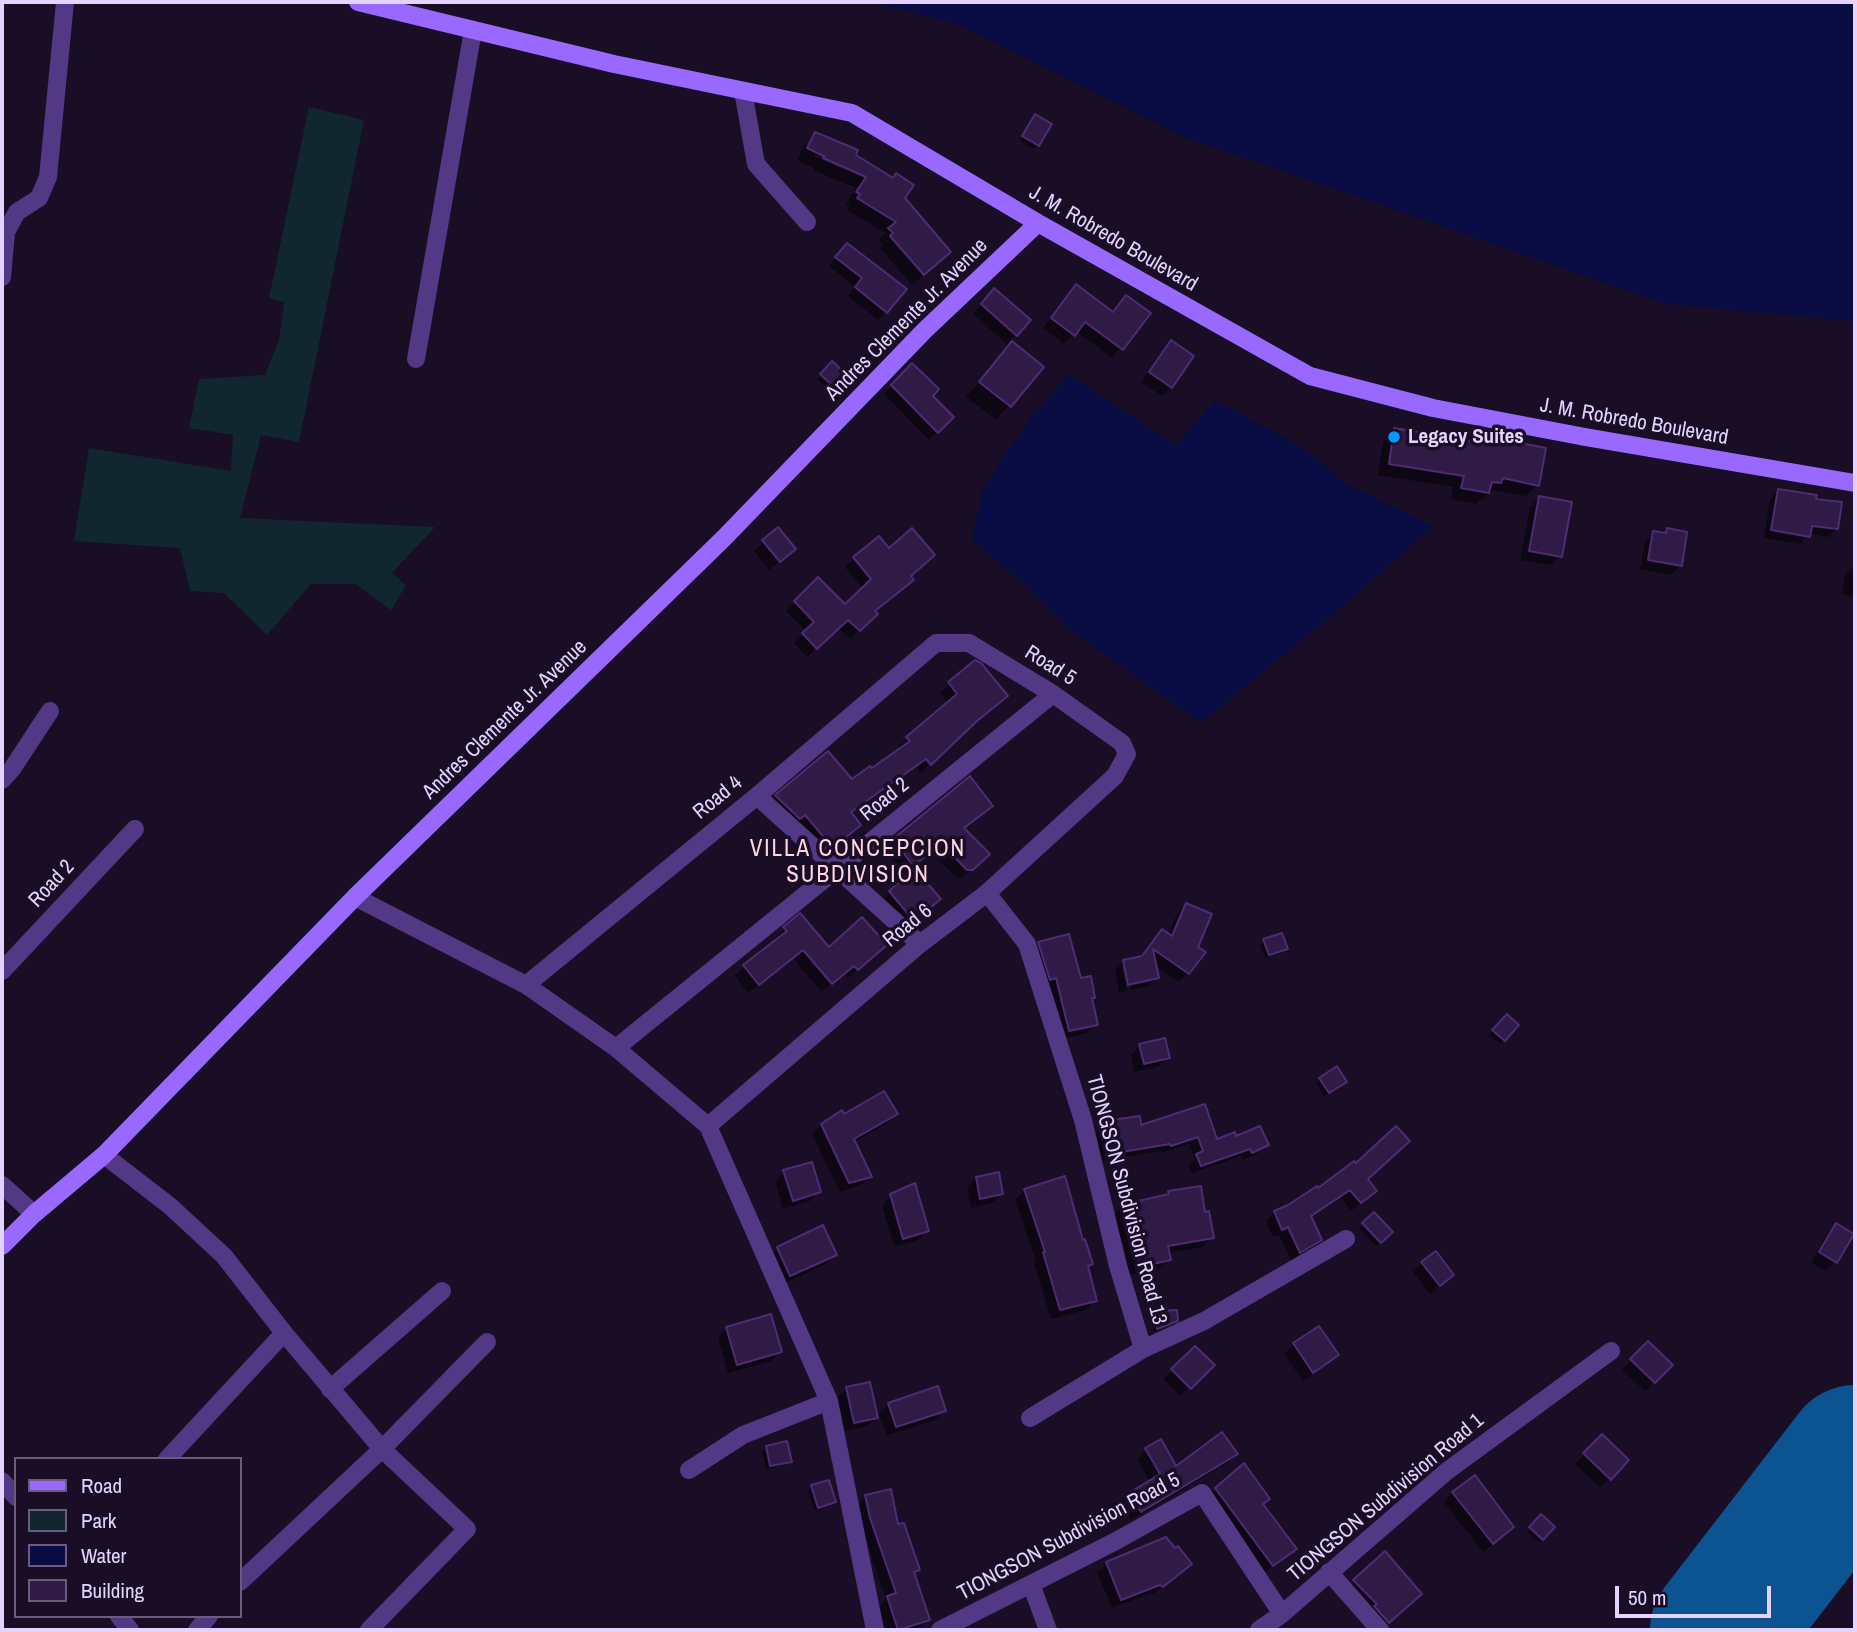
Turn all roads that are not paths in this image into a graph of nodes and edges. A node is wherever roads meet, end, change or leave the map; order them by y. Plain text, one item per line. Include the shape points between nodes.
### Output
1 (65, 2) edge
2 (358, 2) edge
3 (473, 30) junction
4 (743, 91) junction
5 (807, 222) dead end
6 (1038, 223) junction
7 (2, 277) edge
8 (416, 359) dead end
9 (1855, 483) edge
10 (936, 643) joint
11 (1053, 694) junction
12 (50, 711) dead end
13 (1127, 754) joint
14 (2, 780) edge
15 (757, 796) junction
16 (135, 829) dead end
17 (837, 868) junction
18 (987, 893) junction
19 (355, 897) junction
20 (920, 944) junction
21 (2, 971) edge
22 (526, 985) junction
23 (616, 1048) junction
24 (708, 1126) junction
25 (104, 1155) junction
26 (2, 1185) edge
27 (34, 1214) junction
28 (1346, 1239) dead end
29 (2, 1246) edge
30 (442, 1291) dead end
31 (284, 1333) junction
32 (487, 1342) dead end
33 (1143, 1349) junction
34 (1611, 1351) dead end
35 (330, 1388) junction
36 (829, 1401) junction
37 (1030, 1418) dead end
38 (382, 1449) junction
39 (169, 1457) edge
40 (690, 1470) dead end
41 (2, 1481) edge
42 (14, 1495) edge
43 (1329, 1572) junction
44 (242, 1580) edge
45 (1031, 1584) junction
46 (1282, 1614) junction
47 (369, 1630) edge
48 (875, 1630) edge
49 (940, 1630) edge
50 (1048, 1630) edge
51 (1259, 1630) edge
52 (1380, 1630) edge

1 - 7 street via 48,177 39,198 17,212 6,232
2 - 3 main road, J. M. Robredo Boulevard
3 - 4 main road, J. M. Robredo Boulevard
3 - 8 street
4 - 5 street via 756,164
4 - 6 main road, J. M. Robredo Boulevard via 852,113
6 - 9 main road, J. M. Robredo Boulevard via 1310,376 1433,408
6 - 19 main road, Andres Clemente Jr. Avenue via 925,330 724,538
10 - 11 street, Road 5 via 969,643
10 - 15 street, Road 4
11 - 13 street, Road 5 via 1122,743
11 - 17 street, Road 2
12 - 14 street
13 - 18 street, Road 6 via 1115,776
15 - 17 street
15 - 22 street, Road 4
16 - 21 street, Road 2
17 - 20 street
17 - 23 street, Road 2
18 - 20 street, Road 6
18 - 33 street, TIONGSON Subdivision Road 13 via 1027,944 1083,1120
19 - 22 street
19 - 25 main road, Andres Clemente Jr. Avenue
20 - 24 street, Road 6
22 - 23 street
23 - 24 street
24 - 36 street
25 - 27 main road, Andres Clemente Jr. Avenue
25 - 31 street via 224,1256
26 - 27 street
27 - 29 main road, Andres Clemente Jr. Avenue
28 - 33 street, TIONGSON Subdivision Road 13 via 1204,1321
30 - 35 street
31 - 35 street
31 - 39 street
32 - 38 street
33 - 37 street
34 - 43 street, TIONGSON Subdivision Road 1 via 1447,1471
35 - 38 street
36 - 40 street via 743,1434
36 - 48 street
38 - 44 street
38 - 47 street via 467,1529
41 - 42 street
43 - 46 street, TIONGSON Subdivision Road 1
43 - 52 street
45 - 46 street, TIONGSON Subdivision Road 5 via 1202,1493
45 - 49 street, TIONGSON Subdivision Road 5
45 - 50 street
46 - 51 street, TIONGSON Subdivision Road 1

